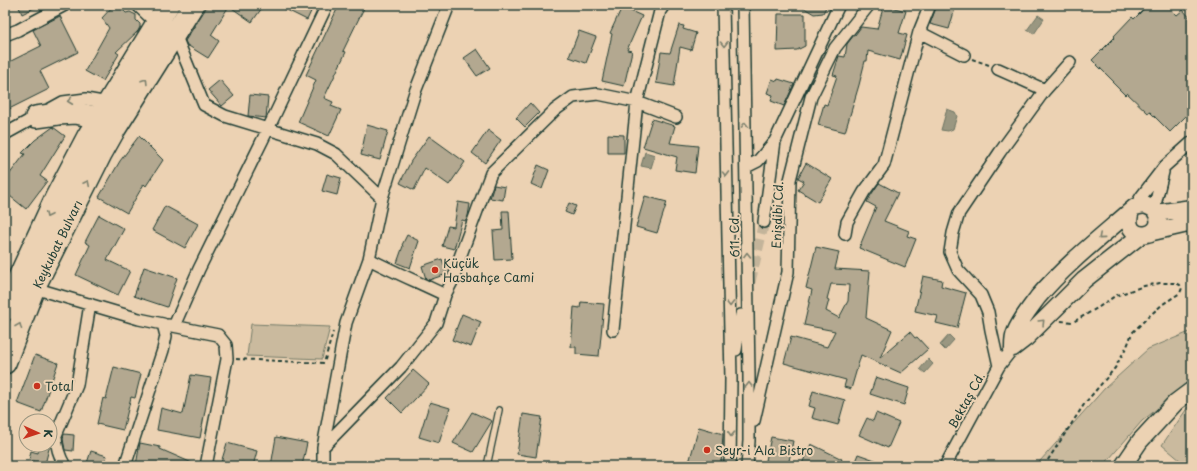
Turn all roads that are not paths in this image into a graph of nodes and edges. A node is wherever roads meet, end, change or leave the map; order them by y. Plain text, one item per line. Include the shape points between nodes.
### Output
1 (65, 5) edge
2 (137, 5) edge
3 (168, 5) edge
4 (193, 5) edge
5 (327, 5) edge
6 (449, 5) edge
7 (664, 5) edge
8 (723, 5) edge
9 (743, 5) edge
10 (839, 5) edge
11 (869, 5) edge
12 (930, 5) edge
13 (157, 24) junction
14 (919, 32) junction
15 (175, 34) junction
16 (5, 35) edge
17 (964, 55) road end
18 (1070, 62) dead end
19 (998, 69) road end
20 (1045, 90) junction
21 (638, 102) junction
22 (111, 116) junction
23 (36, 117) joint
24 (676, 117) dead end
25 (268, 128) junction
26 (5, 134) edge
27 (775, 141) junction
28 (1192, 142) edge
29 (746, 167) junction
30 (1164, 167) junction
31 (382, 198) junction
32 (1192, 208) edge
33 (1133, 209) junction
34 (1155, 211) junction
35 (764, 222) tunnel mouth
36 (1192, 223) edge
37 (844, 234) dead end
38 (1147, 234) junction
39 (369, 259) junction
40 (34, 288) junction
41 (445, 295) junction
42 (90, 304) junction
43 (5, 310) edge
44 (741, 315) dead end
45 (169, 325) junction
46 (613, 330) dead end
47 (1012, 348) junction
48 (5, 362) edge
49 (999, 366) junction
50 (731, 379) junction
51 (1192, 390) edge
52 (499, 410) dead end
53 (749, 441) junction
54 (323, 447) junction
55 (65, 466) edge
56 (125, 466) edge
57 (206, 466) edge
58 (323, 466) edge
59 (487, 466) edge
60 (730, 466) edge
61 (747, 466) edge
62 (945, 466) edge
63 (1123, 466) edge

1 - 16 street
2 - 13 street
3 - 13 highway, Keykubat Bulvarı
4 - 15 highway, Keykubat Bulvarı
5 - 25 street
6 - 31 street via 415,92
7 - 21 street via 660,12
8 -> 50 street, 611. Cd.
29 -> 9 street, 611. Cd.
10 - 27 street
11 - 53 street, Enişdibi Cd. via 835,48 811,97 790,180 788,272
12 - 14 street
13 - 22 highway, Keykubat Bulvarı via 119,86
14 - 17 street
14 - 37 street via 884,165 864,192 847,222
22 -> 15 highway, Keykubat Bulvarı
15 - 25 street via 204,105 225,116
18 - 20 street
19 - 20 street
20 - 49 street via 959,213 953,233 950,252 958,270 981,294 988,312
21 - 24 street
21 - 41 street via 598,94 573,97 555,110 491,173 454,278
21 - 46 street
22 - 23 highway via 76,113
40 -> 22 highway, Keykubat Bulvarı via 101,154
22 -> 43 highway, Keykubat Bulvarı via 56,197
23 - 26 street
25 - 31 street via 317,144 336,154
25 - 45 street
27 - 29 street via 758,161
27 - 35 street
28 - 30 street
53 -> 29 street, 611. Cd.
30 - 33 street
30 - 34 street
31 - 39 street
32 - 34 street
33 - 34 street via 1145,205
33 - 38 street via 1129,221 1132,231 1136,234
33 -> 47 street via 1088,248 1032,304 1020,322
34 - 38 street via 1159,222 1157,227
36 - 38 street
47 -> 38 street via 1026,338 1084,280
39 - 41 street
39 - 54 street via 346,323
40 - 42 street
48 -> 40 highway, Keykubat Bulvarı
41 - 54 street via 436,323 405,362
42 - 45 street
42 - 55 street via 77,385 56,435 56,444
44 - 50 street
45 - 56 street
45 - 57 street via 218,335 226,345 227,359
47 - 49 street, Bektaş Cd.
49 - 62 street, Bektaş Cd.
50 -> 60 street, 611. Cd.
51 - 63 street via 1176,402 1140,441
52 - 59 lane
53 - 61 street, 611. Cd.
54 - 58 street

